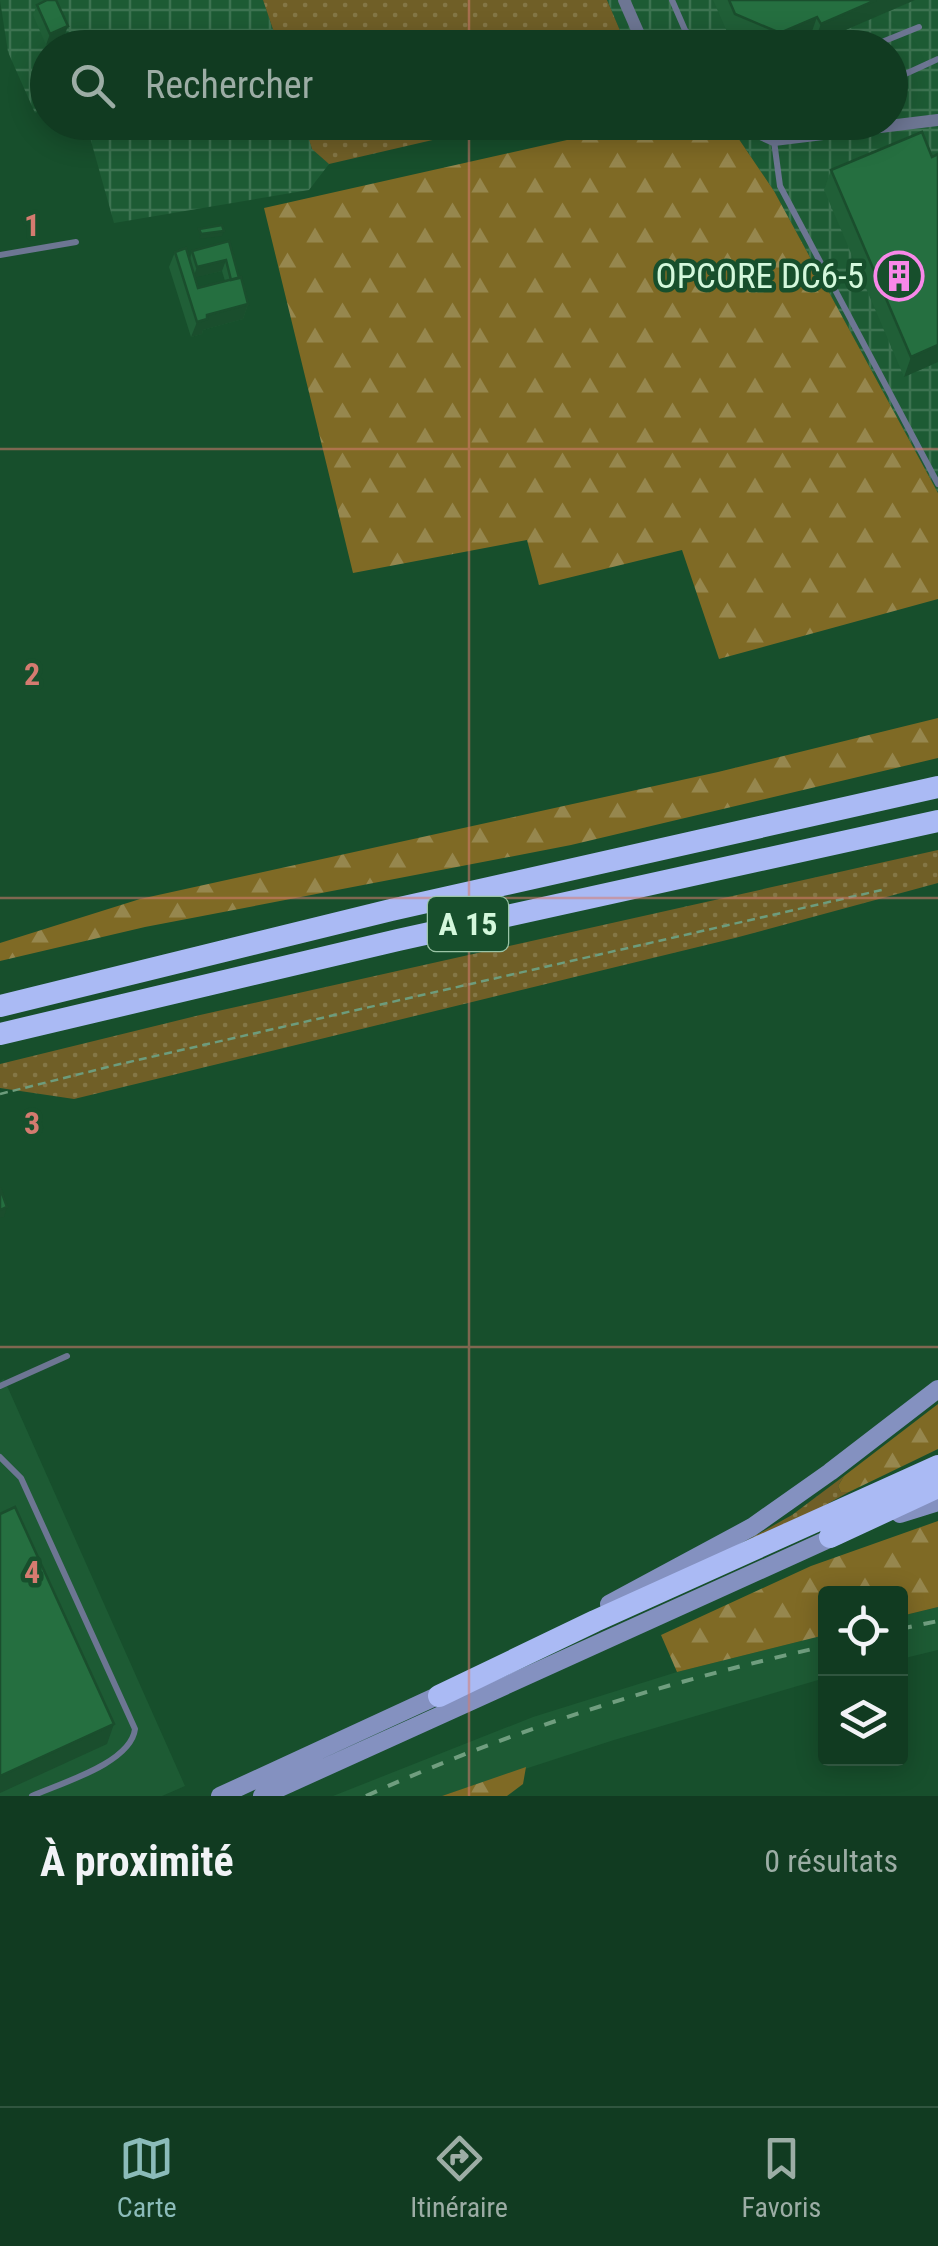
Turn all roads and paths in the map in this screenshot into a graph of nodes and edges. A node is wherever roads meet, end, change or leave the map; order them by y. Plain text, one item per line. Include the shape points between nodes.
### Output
1 (624, 0) edge
2 (672, 0) edge
3 (919, 27) dead end
4 (637, 30) edge
5 (685, 30) edge
6 (908, 31) edge
7 (938, 59) edge
8 (908, 73) edge
9 (938, 120) edge
10 (908, 124) edge
11 (774, 140) edge
12 (76, 242) dead end
13 (0, 255) edge
14 (938, 484) edge
15 (938, 787) edge
16 (938, 821) edge
17 (886, 889) dead end
18 (0, 1006) edge
19 (0, 1034) edge
20 (0, 1094) edge
21 (67, 1356) dead end
22 (0, 1386) edge
23 (938, 1389) edge
24 (0, 1457) edge
25 (938, 1466) edge
26 (938, 1487) edge
27 (938, 1502) edge
28 (830, 1537) junction
29 (440, 1696) junction
30 (32, 1796) edge
31 (220, 1796) edge
32 (262, 1796) edge

1 - 4 street
2 - 5 lane
3 - 6 lane
7 - 8 lane
9 - 10 street
11 - 14 lane via 780,186
12 - 13 lane
15 - 18 highway, A 15
16 - 19 highway, A 15
17 - 20 path
21 - 22 lane
23 - 29 main road via 752,1527
24 - 30 lane via 21,1478 135,1729 122,1754
25 - 29 highway
26 - 28 highway
27 - 28 main road
28 - 32 main road
29 - 31 main road

